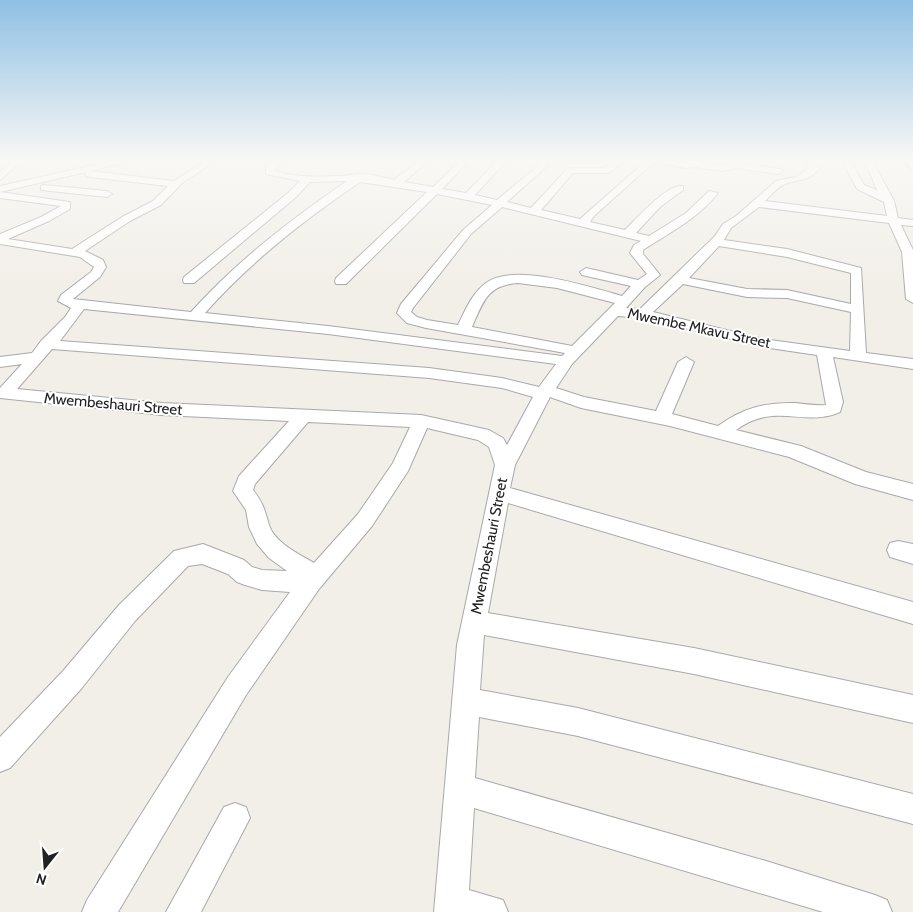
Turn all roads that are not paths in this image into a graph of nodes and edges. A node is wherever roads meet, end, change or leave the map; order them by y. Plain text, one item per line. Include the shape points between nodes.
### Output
1 (61, 203) edge
2 (157, 203) edge
3 (283, 203) edge
4 (322, 203) edge
5 (421, 203) edge
6 (488, 203) edge
7 (502, 203) edge
8 (542, 203) edge
9 (602, 203) edge
10 (658, 203) edge
11 (704, 203) edge
12 (755, 203) joint
13 (887, 203) edge
14 (499, 205) junction
15 (533, 212) junction
16 (894, 222) junction
17 (583, 223) junction
18 (913, 224) edge
19 (628, 234) junction
20 (0, 239) edge
21 (652, 240) junction
22 (715, 242) junction
23 (74, 252) junction
24 (586, 272) dead end
25 (189, 280) dead end
26 (680, 280) junction
27 (341, 281) dead end
28 (640, 284) junction
29 (913, 299) edge
30 (79, 305) junction
31 (620, 306) junction
32 (856, 309) junction
33 (643, 314) junction
34 (194, 318) junction
35 (463, 330) junction
36 (46, 344) junction
37 (824, 352) junction
38 (571, 356) junction
39 (858, 357) junction
40 (33, 358) junction
41 (0, 362) edge
42 (686, 362) dead end
43 (913, 364) edge
44 (545, 392) junction
45 (2, 393) edge
46 (302, 416) junction
47 (662, 418) junction
48 (421, 421) junction
49 (722, 432) junction
50 (505, 464) junction
51 (913, 492) edge
52 (500, 494) junction
53 (314, 579) junction
54 (913, 613) edge
55 (475, 622) junction
56 (466, 701) junction
57 (913, 709) edge
58 (0, 758) edge
59 (460, 789) junction
60 (913, 809) edge
61 (235, 818) dead end
62 (451, 908) edge
63 (99, 912) edge
64 (183, 912) edge
65 (491, 912) edge
66 (875, 912) edge

1 - 20 street via 66,207
2 - 23 street
3 - 25 street
4 - 34 street via 232,276
5 - 27 street
6 - 14 street
7 - 14 street
8 - 15 street
9 - 17 street
10 - 19 street
11 - 21 street
12 - 16 street
12 - 22 street via 727,226
13 - 16 street
14 - 15 street
14 - 35 street via 467,232 404,310 412,320
15 - 17 street
16 - 18 street
16 - 29 street via 908,252
17 - 19 street
19 - 21 street
20 - 23 street
21 - 28 street via 638,248 636,253 654,275
22 - 26 street
22 - 32 street via 758,247 853,269 858,273
23 - 30 street via 90,257 100,267 65,299
24 - 28 street
26 - 32 street via 747,293 787,294
26 - 33 street
28 - 31 street
30 - 34 street
30 - 36 street via 71,319
31 - 33 street, Mwembe Mkavu Street
31 - 35 street via 556,284 500,281 484,293
31 - 38 street, Mwembe Mkavu Street
32 - 39 street
33 - 37 street, Mwembe Mkavu Street via 763,343
34 - 38 street
35 - 38 street via 513,338
36 - 40 street
36 - 44 street via 429,373
37 - 39 street, Mwembe Mkavu Street
37 - 49 street via 834,408 826,412 755,411 740,417
38 - 44 street, Mwembe Mkavu Street
39 - 43 street, Mwembe Mkavu Street
40 - 41 street
40 - 45 street
42 - 47 street
44 - 47 street
44 - 50 street, Mwembe Mkavu Street
45 - 46 street, Mwembeshauri Street via 162,409
46 - 48 street, Mwembeshauri Street
46 - 53 street via 246,480 243,491 256,507 264,537
47 - 49 street
48 - 50 street, Mwembeshauri Street via 483,434 497,443
48 - 53 street via 401,466 366,520
49 - 51 street via 794,451 882,486
50 - 52 street, Mwembeshauri Street
52 - 54 street
52 - 55 street, Mwembeshauri Street
53 - 58 street via 253,578 220,559 203,554 182,558 127,613 72,680
53 - 63 street via 237,686
55 - 56 street, Mwembeshauri Street
55 - 57 street via 694,661
56 - 59 street, Mwembeshauri Street
56 - 60 street via 578,722
59 - 62 street, Mwembeshauri Street
59 - 66 street via 766,877
61 - 64 street
62 - 65 street

